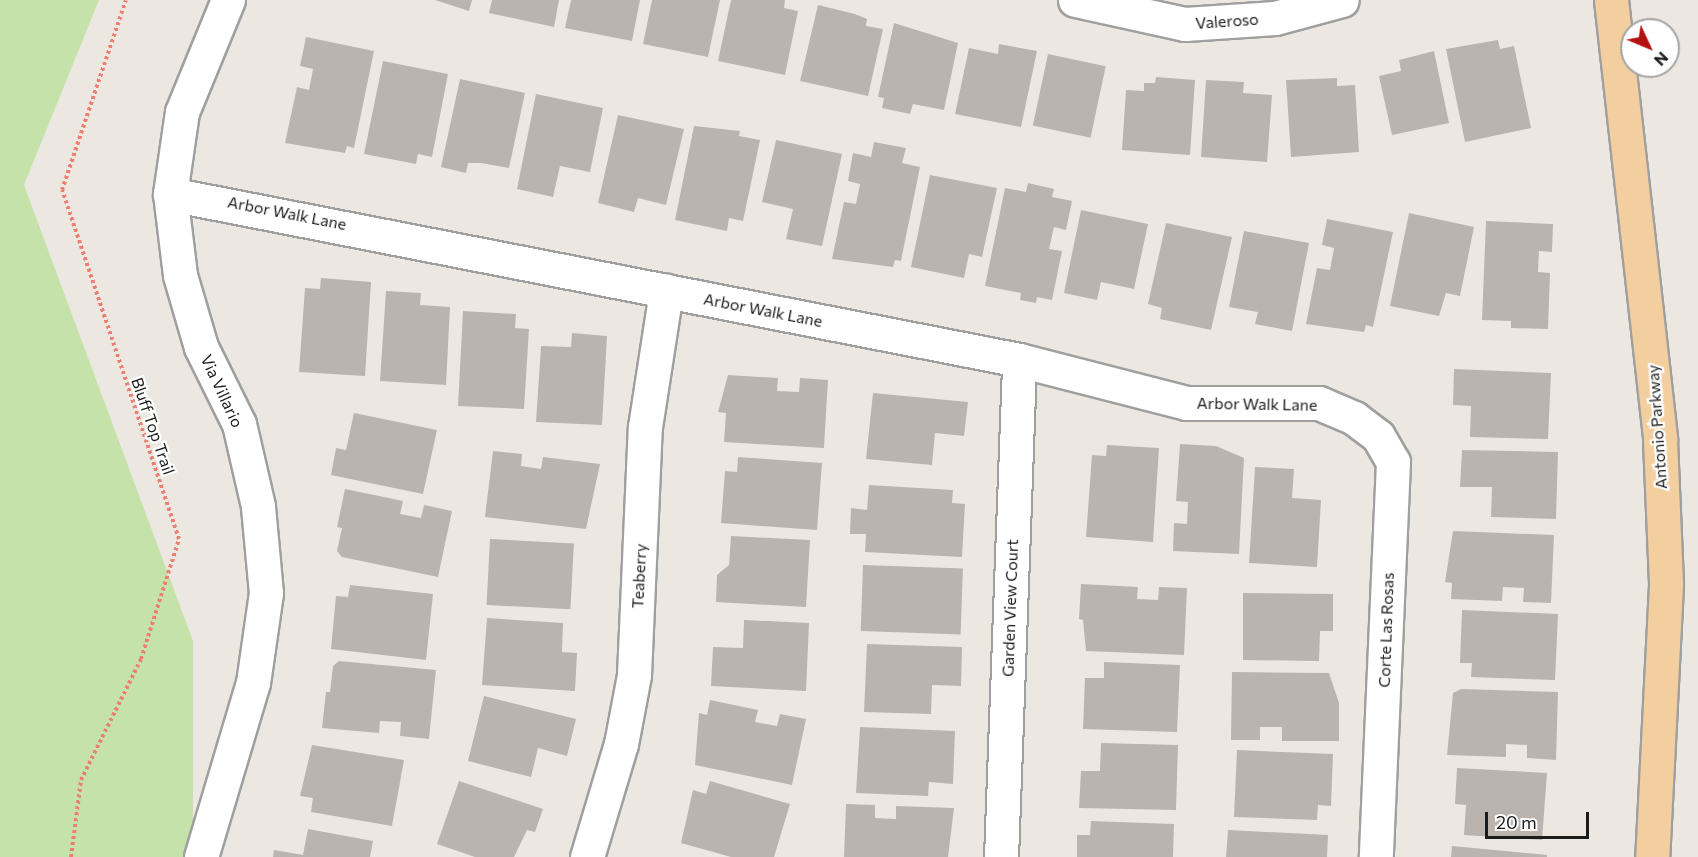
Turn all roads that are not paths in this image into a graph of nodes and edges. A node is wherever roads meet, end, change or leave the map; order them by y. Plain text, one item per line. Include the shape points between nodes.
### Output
1 (228, 0) edge
2 (1076, 0) edge
3 (1611, 0) edge
4 (1333, 1) edge
5 (170, 194) junction
6 (666, 291) junction
7 (1019, 360) junction
8 (1354, 418) joint
9 (201, 857) edge
10 (587, 857) edge
11 (1001, 857) edge
12 (1376, 857) edge
13 (1652, 857) edge

1 - 5 street, Via Villario via 182,112
2 - 4 street, Valeroso via 1185,24 1275,18
3 - 13 main road, Antonio Parkway via 1660,440 1666,585
5 - 6 street, Arbor Walk Lane
5 - 9 street, Via Villario via 180,274 201,347 239,424 258,506 266,593 253,683
6 - 7 street, Arbor Walk Lane
6 - 10 street, Teaberry via 645,427 634,675 621,744
7 - 8 street, Arbor Walk Lane via 1185,403 1319,403
7 - 11 street, Garden View Court
8 - 12 street, Corte Las Rosas via 1378,436 1393,462

